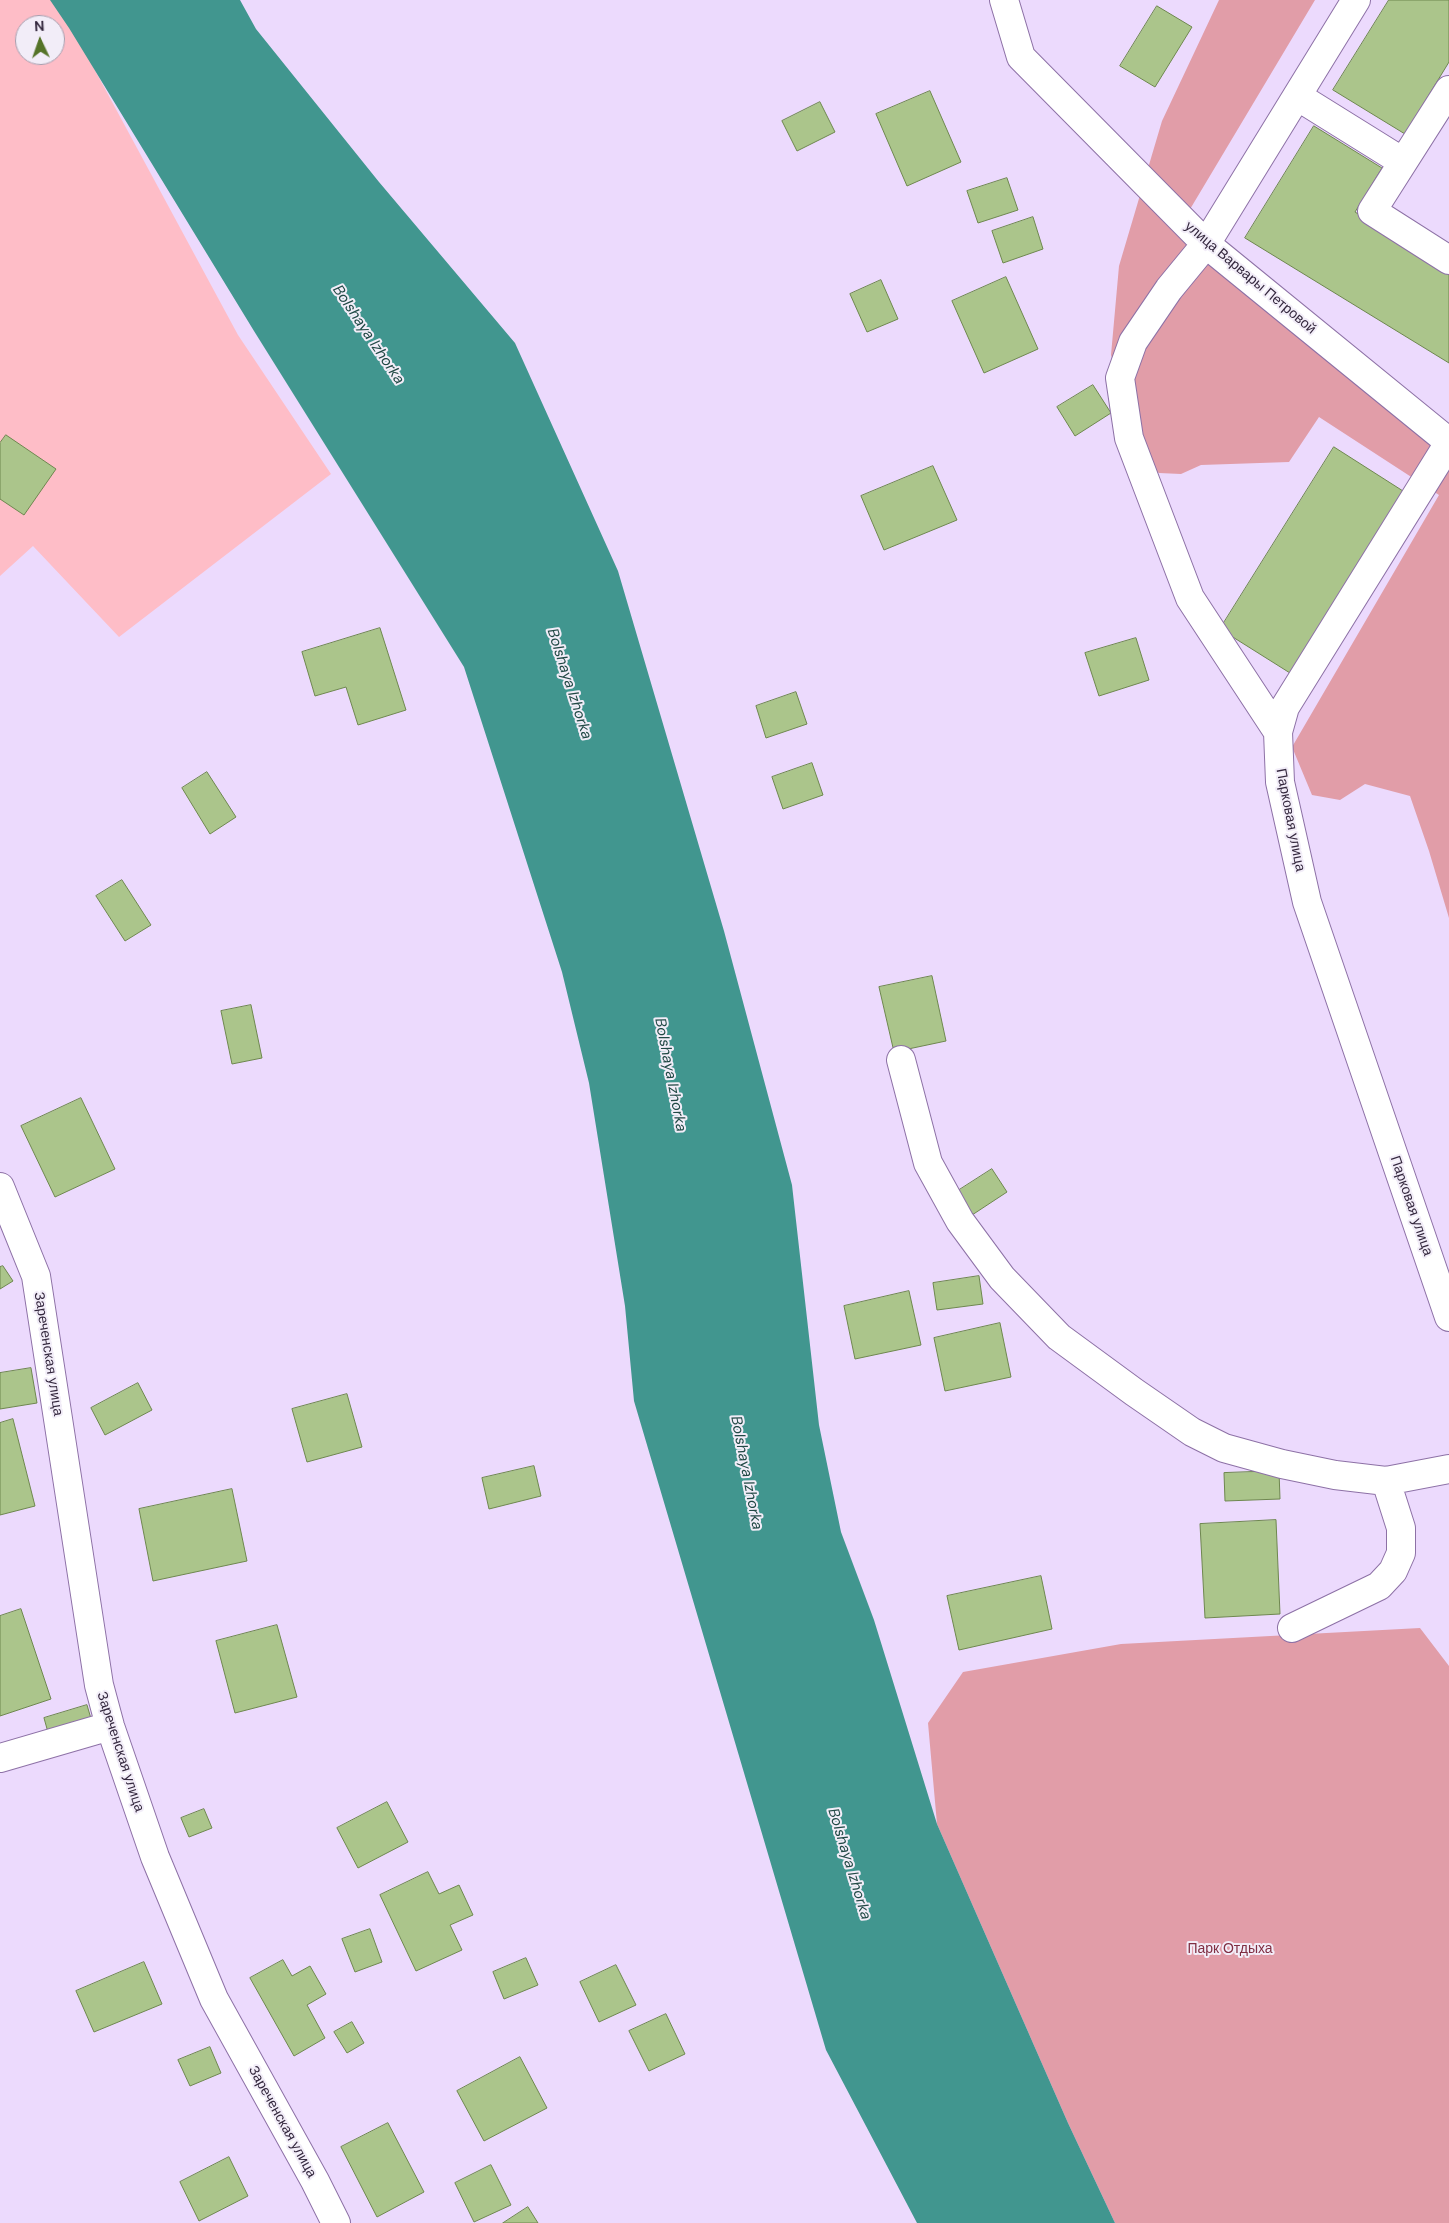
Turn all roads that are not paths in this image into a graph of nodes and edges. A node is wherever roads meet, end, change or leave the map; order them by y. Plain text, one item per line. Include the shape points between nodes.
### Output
1 (1004, 0) edge
2 (1356, 0) edge
3 (1449, 90) edge
4 (1297, 96) junction
5 (1403, 162) junction
6 (1206, 244) junction
7 (1449, 260) edge
8 (1449, 443) edge
9 (1278, 732) junction
10 (901, 1060) dead end
11 (0, 1187) edge
12 (1449, 1317) edge
13 (1449, 1469) edge
14 (1386, 1481) junction
15 (1292, 1628) dead end
16 (110, 1726) junction
17 (0, 1758) edge
18 (336, 2223) edge

1 - 6 street, улица Варвары Петровой via 1021,56
2 - 4 street
3 - 5 street
4 - 5 street
4 - 6 street
5 - 7 street via 1372,212
6 - 8 street, улица Варвары Петровой
6 - 9 street via 1169,289 1133,342 1120,378 1129,438 1190,598
8 - 9 street via 1285,707
9 - 12 street, Парковая улица via 1280,782 1306,902
10 - 14 street via 928,1163 960,1222 1002,1278 1059,1337 1175,1420 1224,1448 1308,1470
11 - 16 street, Зареченская улица via 36,1276 99,1685
13 - 14 street
14 - 15 street via 1401,1528 1401,1553 1393,1571 1379,1586
16 - 17 street
16 - 18 street, Зареченская улица via 155,1857 214,1999

